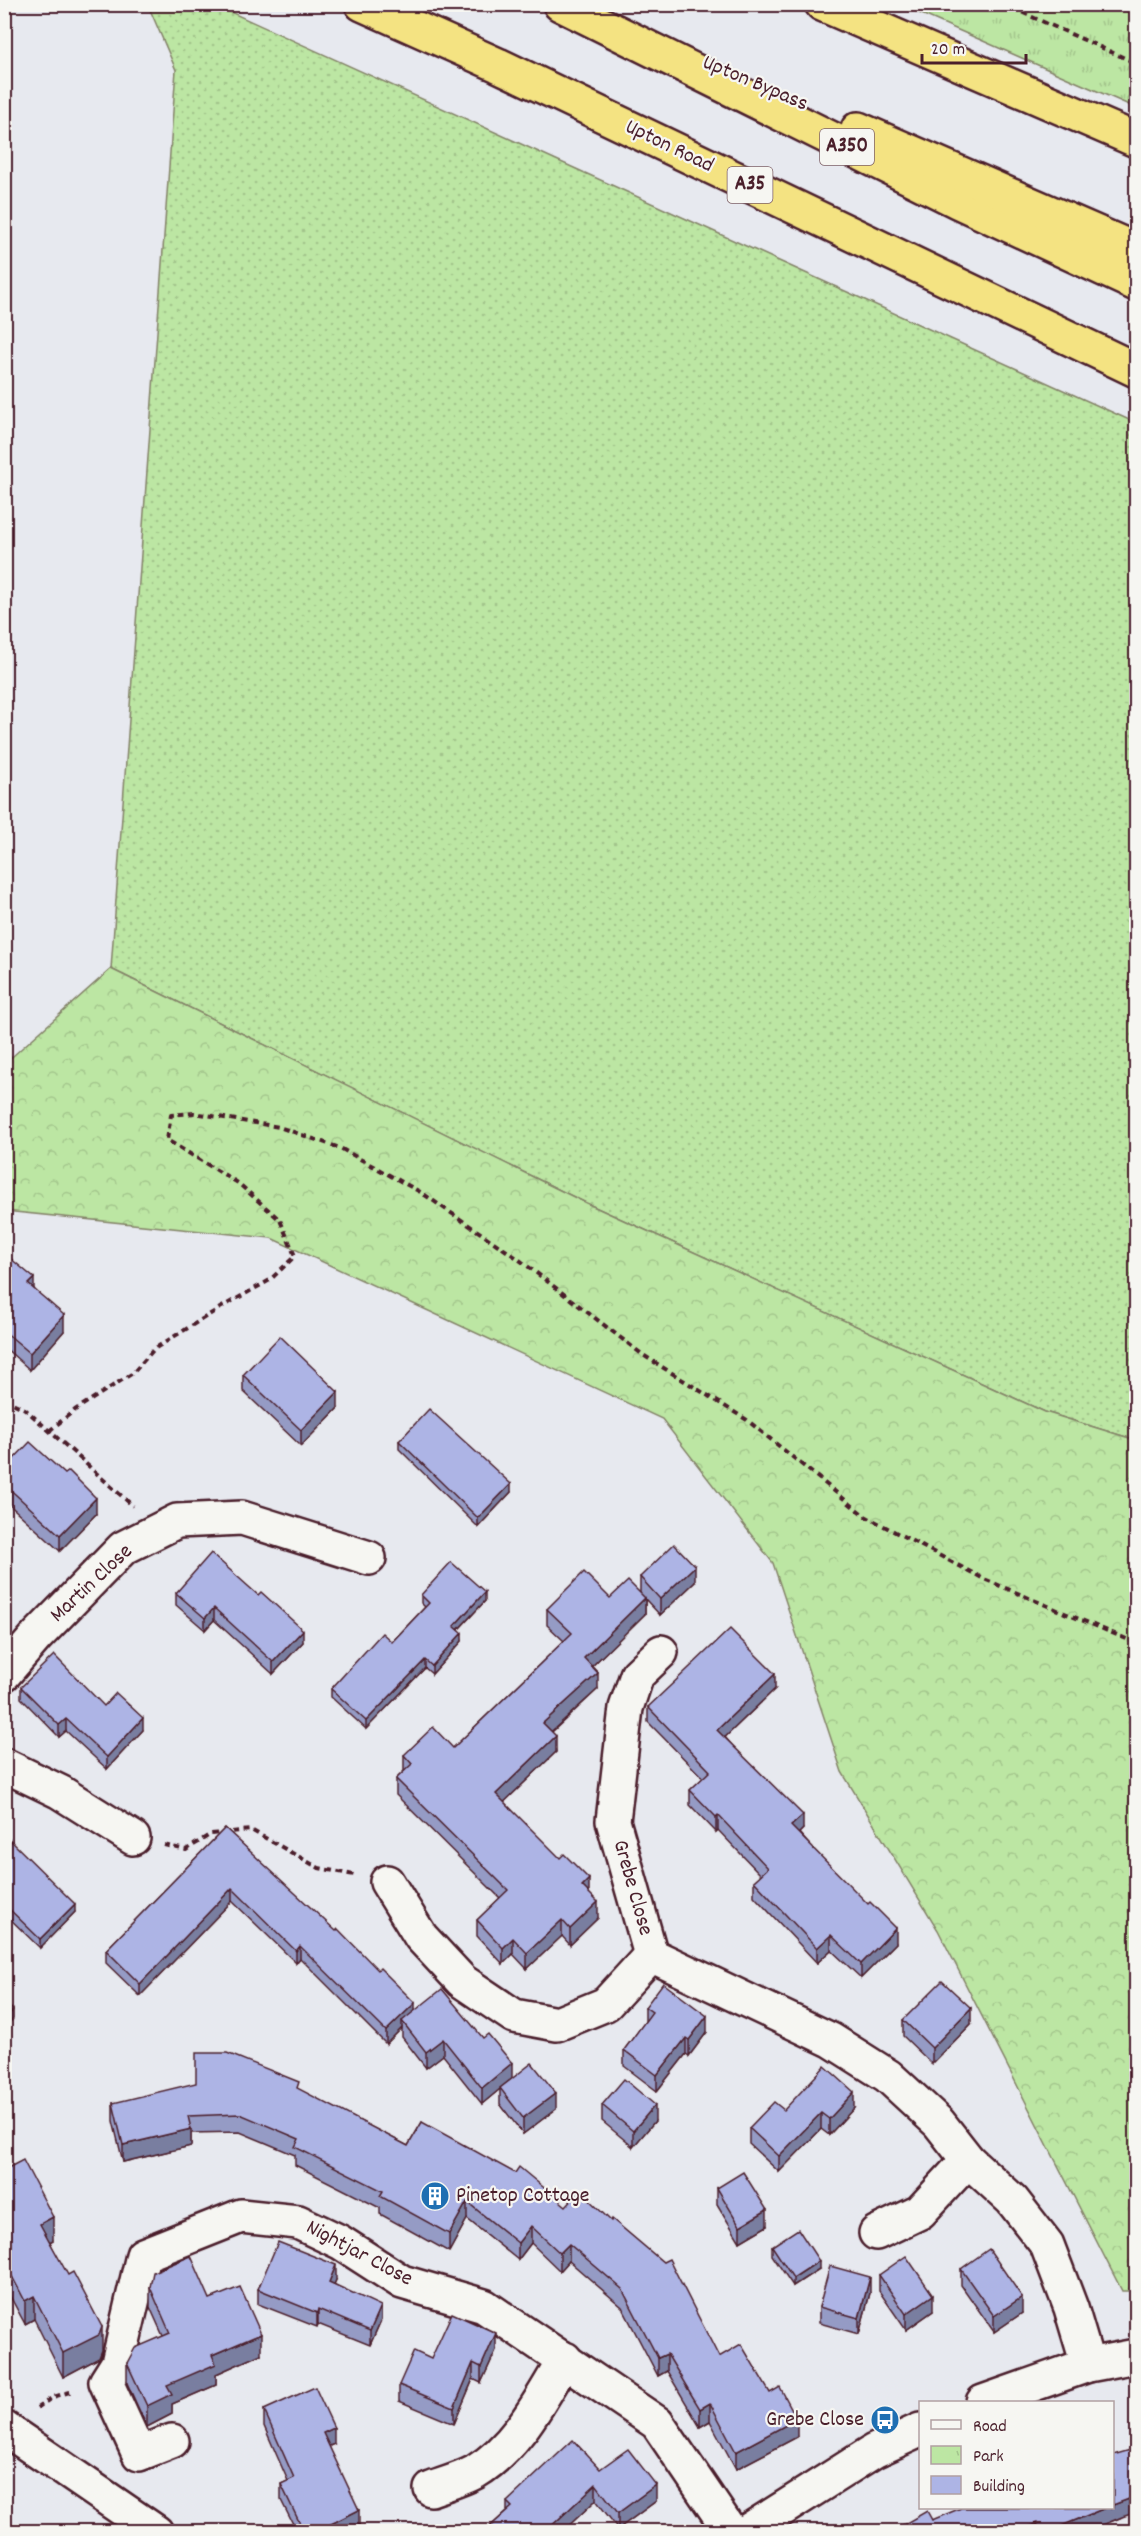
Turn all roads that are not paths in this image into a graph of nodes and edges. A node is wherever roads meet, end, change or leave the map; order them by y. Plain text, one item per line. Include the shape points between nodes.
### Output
1 (362, 4) edge
2 (560, 4) edge
3 (572, 4) edge
4 (822, 4) edge
5 (1137, 140) edge
6 (1137, 250) edge
7 (1137, 284) edge
8 (1137, 370) edge
9 (369, 1558) dead end
10 (661, 1652) dead end
11 (4, 1674) edge
12 (4, 1765) edge
13 (133, 1838) road end
14 (387, 1882) road end
15 (651, 1955) junction
16 (968, 2160) junction
17 (876, 2233) dead end
18 (1137, 2356) edge
19 (565, 2359) junction
20 (1088, 2365) junction
21 (989, 2401) edge
22 (5, 2428) edge
23 (919, 2431) edge
24 (172, 2441) dead end
25 (431, 2489) dead end
26 (156, 2532) edge
27 (731, 2532) edge
28 (746, 2532) edge

1 - 8 highway, Upton Road / A35
2 - 7 highway, A350 via 957,201
3 - 6 highway, Upton Bypass / A350
4 - 5 highway
9 - 11 street, Martin Close via 242,1518 177,1521 123,1548
10 - 15 street, Grebe Close via 637,1676 626,1708 613,1821
12 - 13 street via 60,1792
14 - 15 street, Grebe Close via 421,1937 462,1981 514,2016 557,2024 606,2004
15 - 16 street, Grebe Close via 831,2040 888,2076 939,2123
16 - 17 street via 920,2212
16 - 20 street, Grebe Close via 1012,2200 1047,2245
18 - 20 street
19 - 24 street, Nightjar Close via 484,2306 402,2282 340,2242 298,2222 241,2216 143,2255 118,2363 106,2382 139,2454
19 - 25 street via 528,2421 503,2450 475,2472
19 - 27 street, Nightjar Close via 657,2423
20 - 21 street
22 - 26 street
23 - 28 street via 874,2451

